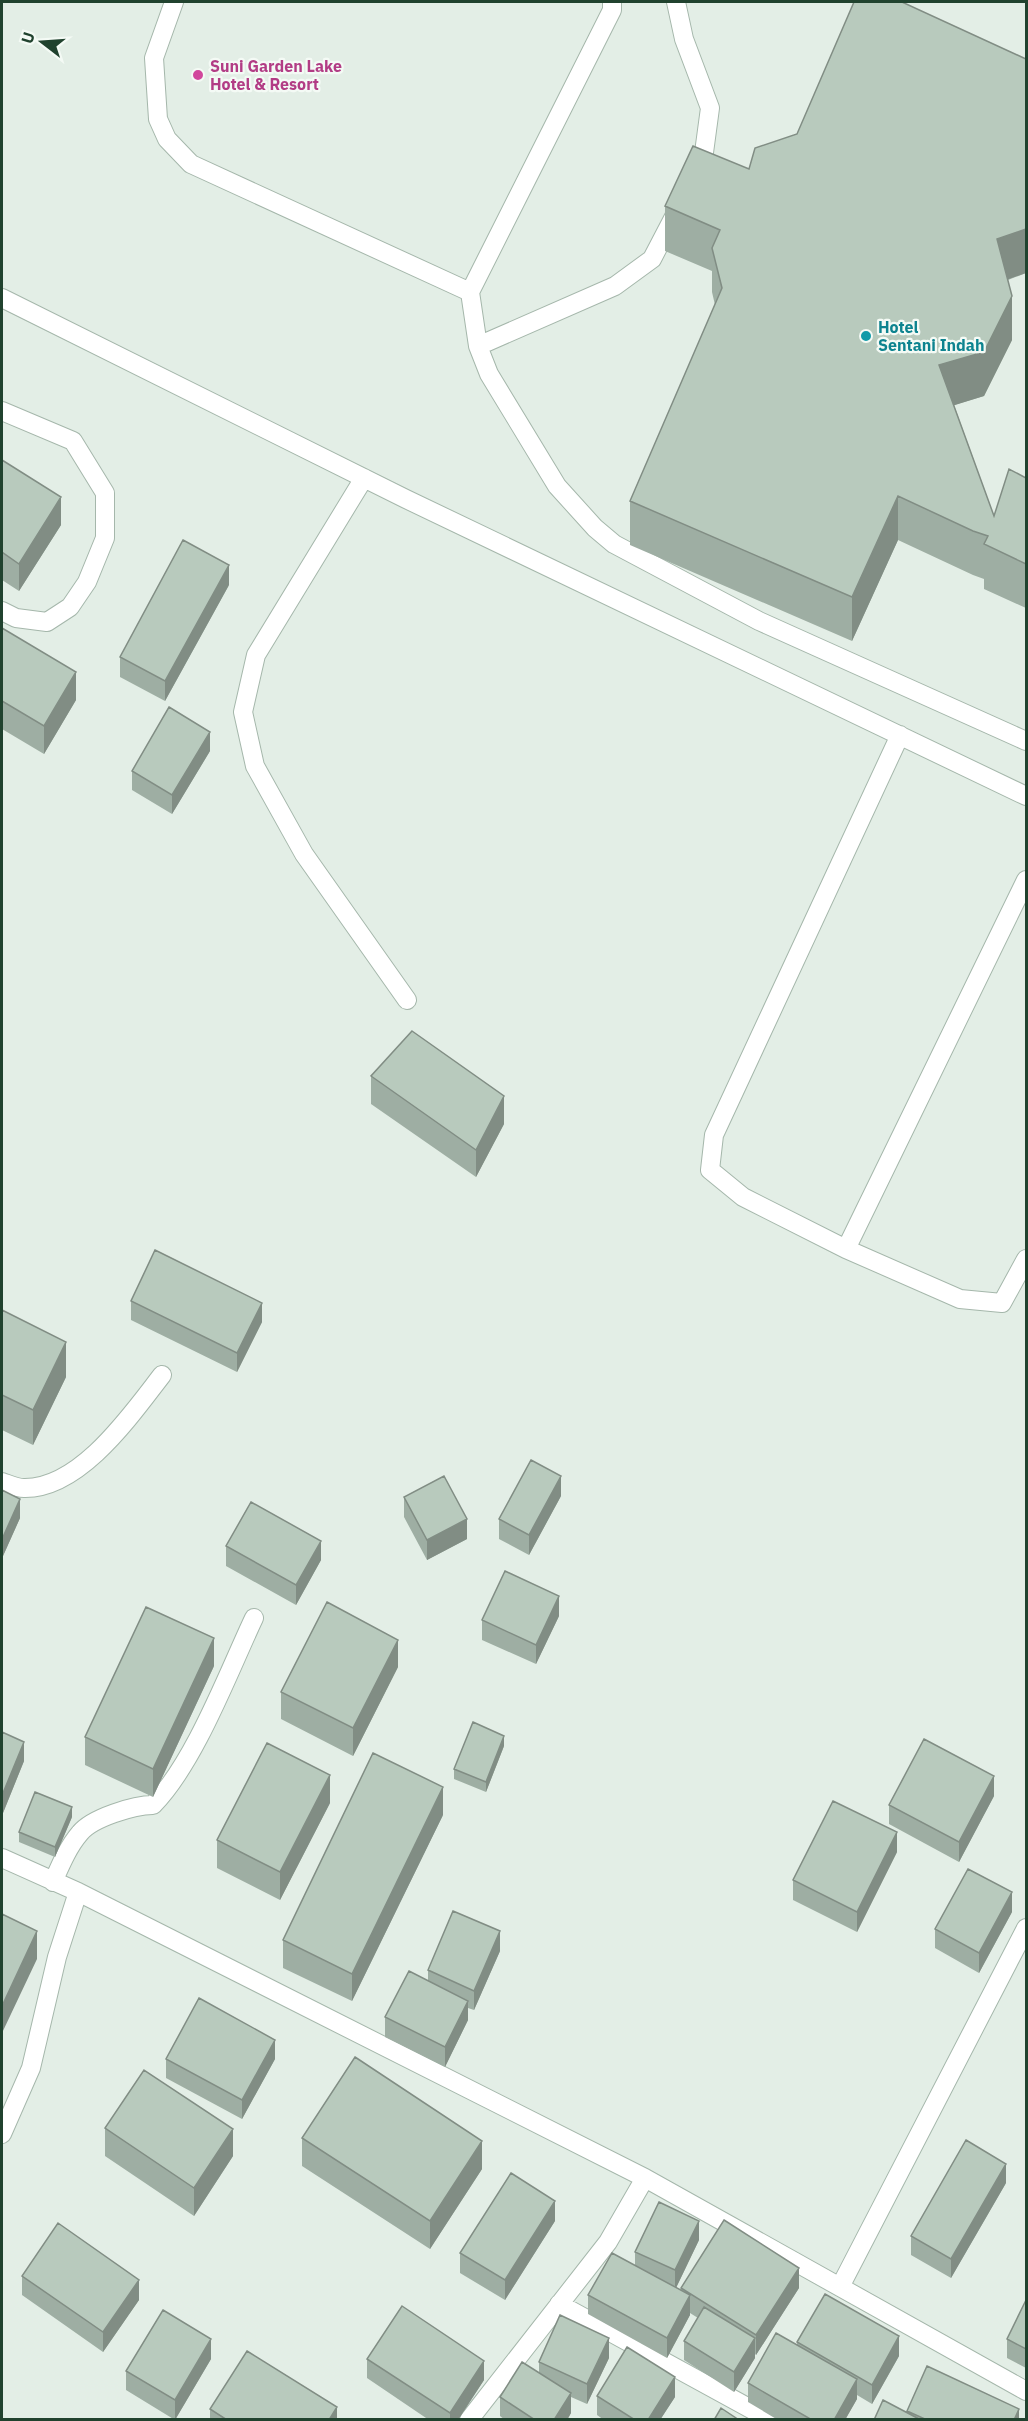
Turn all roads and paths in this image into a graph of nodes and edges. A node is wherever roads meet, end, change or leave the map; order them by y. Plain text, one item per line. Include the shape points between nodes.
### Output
1 (174, 2) edge
2 (612, 2) edge
3 (676, 2) edge
4 (470, 292) junction
5 (2, 298) edge
6 (478, 346) junction
7 (2, 411) edge
8 (364, 478) junction
9 (2, 611) edge
10 (900, 735) junction
11 (1026, 741) edge
12 (1026, 796) edge
13 (1026, 880) edge
14 (407, 1000) dead end
15 (846, 1250) junction
16 (1026, 1259) edge
17 (162, 1375) dead end
18 (2, 1482) edge
19 (254, 1618) dead end
20 (2, 1858) edge
21 (53, 1881) junction
22 (78, 1892) junction
23 (1026, 1928) edge
24 (2, 2134) edge
25 (645, 2178) junction
26 (840, 2287) junction
27 (559, 2304) junction
28 (1026, 2391) edge
29 (479, 2417) edge
30 (771, 2420) edge

1 - 4 street via 154,58 158,119 167,139 191,164
2 - 4 street via 612,10
3 - 6 street via 684,39 710,108 704,160 652,259 615,286
4 - 6 street
5 - 8 street
6 - 11 street via 489,374 558,486 614,544 759,621
7 - 9 street via 73,441 105,493 105,538 87,582 70,607 47,622 16,618
8 - 10 street
8 - 14 street via 256,655 243,712 255,766 304,854
10 - 12 street
10 - 15 street via 714,1135 710,1170 743,1197
13 - 15 street
15 - 16 street via 960,1299 1002,1303
17 - 18 street via 120,1429 85,1463 49,1484 22,1488
19 - 21 street via 200,1731 164,1794 153,1805 137,1805 82,1830
20 - 21 street
21 - 22 street
22 - 24 street via 57,1957 31,2068
22 - 25 street
23 - 26 street
25 - 26 street
25 - 27 street via 608,2242
26 - 28 street
27 - 29 street
27 - 30 street

